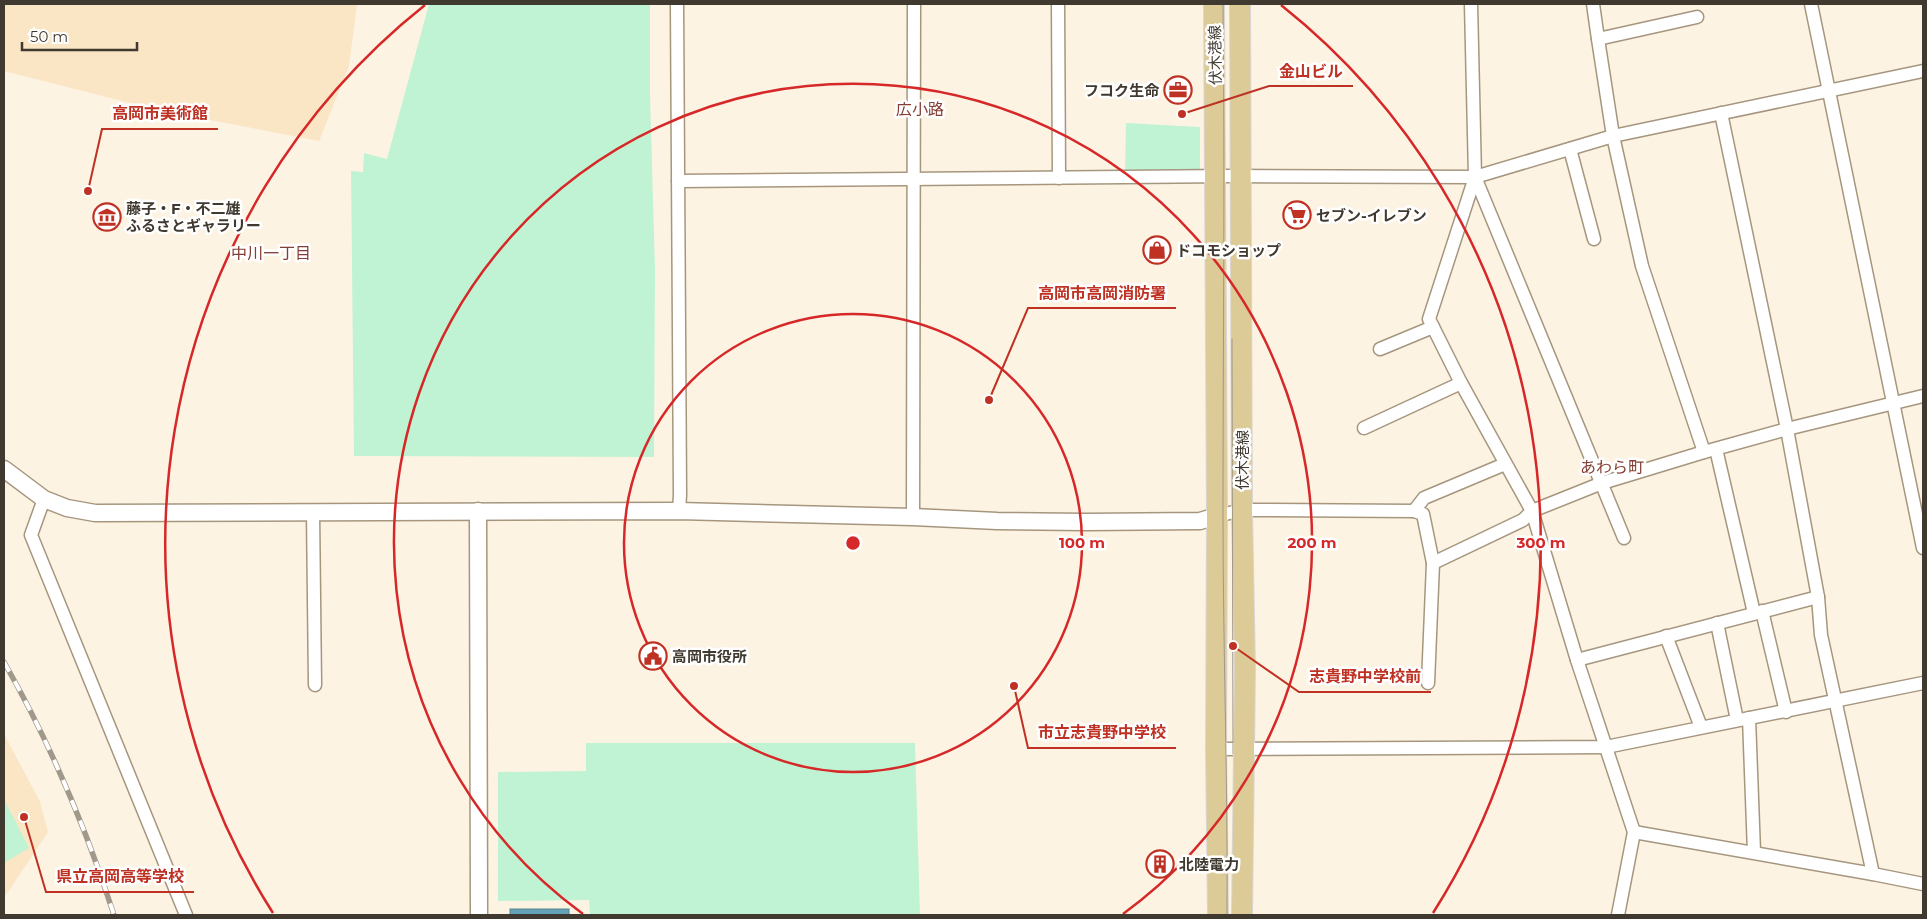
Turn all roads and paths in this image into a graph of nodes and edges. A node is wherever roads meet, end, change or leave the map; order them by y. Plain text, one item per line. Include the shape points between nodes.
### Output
1 (677, 4) edge
2 (914, 4) edge
3 (1058, 4) edge
4 (1214, 4) edge
5 (1240, 4) edge
6 (1471, 4) edge
7 (1593, 4) edge
8 (1811, 4) edge
9 (1697, 17) dead end
10 (1598, 39) junction
11 (1923, 71) edge
12 (1830, 91) junction
13 (1721, 113) junction
14 (1614, 136) junction
15 (1570, 148) junction
16 (1241, 177) junction
17 (1475, 177) junction
18 (1059, 178) junction
19 (1216, 178) junction
20 (914, 179) junction
21 (678, 181) junction
22 (1594, 239) dead end
23 (1433, 327) junction
24 (1380, 349) dead end
25 (1462, 382) junction
26 (1923, 396) edge
27 (1894, 404) junction
28 (1364, 428) dead end
29 (1787, 429) junction
30 (1710, 450) junction
31 (1506, 464) junction
32 (4, 469) edge
33 (1602, 483) junction
34 (44, 499) junction
35 (1242, 510) junction
36 (478, 511) junction
37 (679, 511) junction
38 (1414, 511) junction
39 (1532, 511) junction
40 (313, 512) junction
41 (1217, 516) junction
42 (913, 517) junction
43 (1624, 538) dead end
44 (1923, 548) edge
45 (1433, 563) junction
46 (1818, 597) junction
47 (1758, 612) junction
48 (1717, 623) junction
49 (1666, 636) junction
50 (1577, 660) junction
51 (1428, 682) dead end
52 (1923, 683) edge
53 (315, 685) dead end
54 (1837, 701) junction
55 (1786, 712) junction
56 (1743, 719) junction
57 (1701, 727) junction
58 (1606, 747) junction
59 (1216, 749) junction
60 (1243, 750) junction
61 (1634, 832) junction
62 (1754, 852) junction
63 (1873, 874) junction
64 (1923, 884) edge
65 (186, 915) edge
66 (479, 915) edge
67 (1218, 915) edge
68 (1242, 915) edge
69 (1618, 915) edge

1 - 21 street
2 - 20 street
3 - 18 street
4 - 19 main road, 伏木港線
5 - 16 main road, 伏木港線
6 - 17 street
7 - 10 street
8 - 12 street
9 - 10 street
10 - 14 street
11 - 12 street
12 - 13 street
12 - 27 street
13 - 14 street
13 - 29 street
14 - 15 street
14 - 30 street via 1642,266
15 - 17 street
15 - 22 street
16 - 17 street
16 - 19 street
16 - 35 main road, 伏木港線
17 - 23 street via 1429,319
17 - 33 street
18 - 19 street
18 - 20 street
19 - 41 main road, 伏木港線
20 - 21 street
20 - 42 street
21 - 37 street
23 - 24 street
23 - 25 street
25 - 28 street
25 - 31 street
26 - 27 street
27 - 29 street
27 - 44 street
29 - 30 street
29 - 46 street
30 - 33 street
30 - 47 street
31 - 38 street via 1424,498
31 - 39 street
32 - 34 street
33 - 39 street
33 - 43 street
34 - 40 street via 67,508 95,513
34 - 65 street via 31,535
35 - 38 street
35 - 41 street
35 - 60 main road, 伏木港線
36 - 37 street
36 - 40 street
36 - 66 street
37 - 42 street
38 - 45 street via 1423,514
39 - 45 street via 1523,520
39 - 50 street
40 - 53 street
41 - 42 street via 1200,521 1086,522
41 - 59 main road, 伏木港線
45 - 51 street
46 - 47 street
46 - 54 street via 1821,635
47 - 48 street
47 - 55 street
48 - 49 street
48 - 56 street
49 - 50 street
49 - 57 street
50 - 58 street
52 - 54 street
54 - 55 street
54 - 63 street
55 - 56 street
56 - 57 street
56 - 62 street
57 - 58 street
58 - 60 street
58 - 61 street
59 - 60 street
59 - 67 main road, 伏木港線
60 - 68 main road, 伏木港線
61 - 62 street
61 - 69 street
62 - 63 street
63 - 64 street

